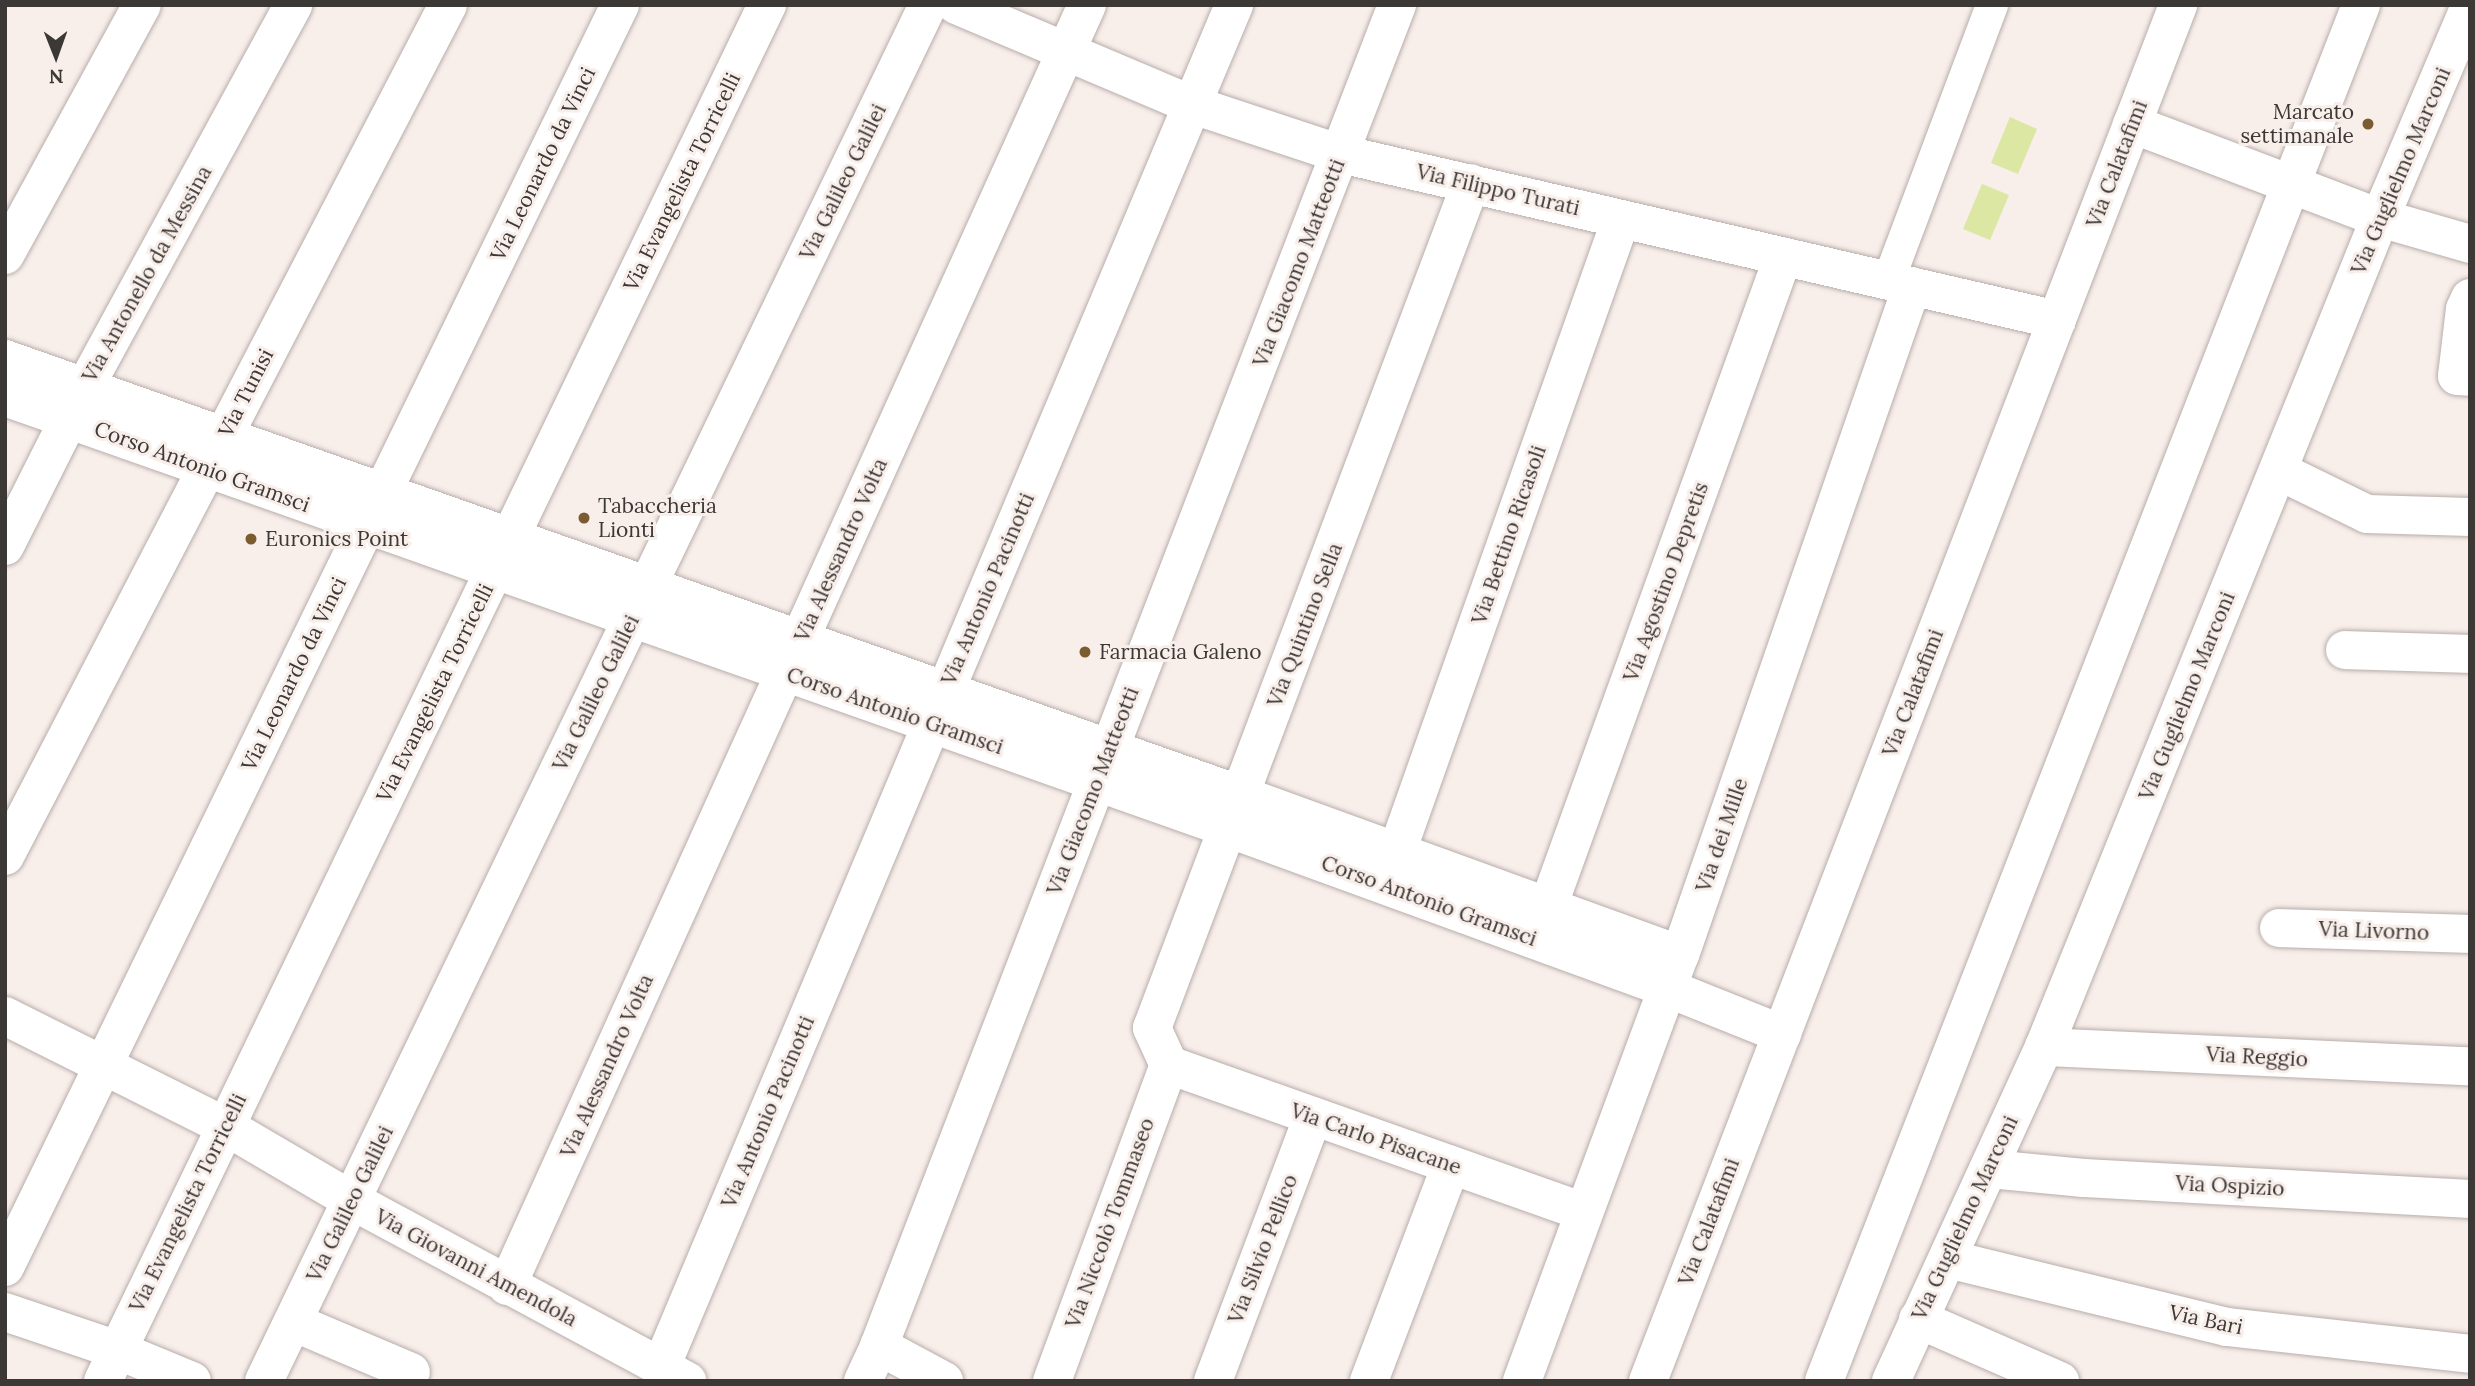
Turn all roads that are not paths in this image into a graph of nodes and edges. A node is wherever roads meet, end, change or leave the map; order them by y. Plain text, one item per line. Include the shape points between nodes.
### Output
1 (142, 5) edge
2 (293, 5) edge
3 (448, 5) edge
4 (620, 5) edge
5 (768, 5) edge
6 (928, 5) edge
7 (956, 5) edge
8 (1087, 5) edge
9 (1234, 5) edge
10 (1397, 5) edge
11 (1992, 5) edge
12 (2178, 5) edge
13 (2361, 5) edge
14 (2470, 6) edge
15 (2462, 50) edge
16 (1066, 51) junction
17 (1193, 105) junction
18 (2132, 124) junction
19 (1341, 154) junction
20 (1471, 184) junction
21 (2289, 184) junction
22 (2380, 218) junction
23 (1620, 219) junction
24 (2470, 244) edge
25 (5, 255) edge
26 (1783, 257) junction
27 (1900, 284) junction
28 (2470, 298) edge
29 (2057, 320) junction
30 (5, 359) edge
31 (2470, 377) edge
32 (5, 397) edge
33 (77, 403) junction
34 (215, 453) junction
35 (2279, 471) junction
36 (374, 510) junction
37 (2470, 517) edge
38 (5, 546) edge
39 (502, 554) junction
40 (640, 603) junction
41 (2345, 650) dead end
42 (2470, 654) edge
43 (793, 656) junction
44 (938, 707) junction
45 (1103, 765) junction
46 (1234, 811) junction
47 (5, 856) edge
48 (1391, 868) junction
49 (1542, 923) junction
50 (2279, 928) dead end
51 (2470, 934) edge
52 (1674, 972) junction
53 (5, 1016) edge
54 (1782, 1034) junction
55 (2044, 1047) junction
56 (105, 1063) junction
57 (1169, 1065) junction
58 (2470, 1066) edge
59 (1313, 1116) junction
60 (225, 1126) junction
61 (1451, 1165) junction
62 (1990, 1169) junction
63 (2470, 1199) edge
64 (351, 1200) junction
65 (1583, 1212) junction
66 (1948, 1259) junction
67 (5, 1267) edge
68 (507, 1286) junction
69 (5, 1312) edge
70 (1918, 1319) junction
71 (293, 1322) junction
72 (879, 1346) junction
73 (2470, 1354) edge
74 (110, 1365) edge
75 (411, 1372) dead end
76 (674, 1374) edge
77 (191, 1381) edge
78 (264, 1381) edge
79 (863, 1381) edge
80 (944, 1381) edge
81 (1052, 1381) edge
82 (1213, 1381) edge
83 (1369, 1381) edge
84 (1522, 1381) edge
85 (1648, 1381) edge
86 (1824, 1381) edge
87 (1891, 1381) edge
88 (2060, 1381) edge

1 - 25 street
2 - 33 street, Via Antonello da Messina
3 - 34 street, Via Tunisi
4 - 36 street, Via Leonardo da Vinci
5 - 39 street, Via Evangelista Torricelli
6 - 40 street, Via Galileo Galilei
7 - 16 street, Via Filippo Turati
8 - 16 street, Via Alessandro Volta
9 - 17 street, Via Antonio Pacinotti
10 - 19 street, Via Giacomo Matteotti
11 - 27 street
12 - 18 street, Via Calatafimi
13 - 21 street
14 - 15 street, Via Guglielmo Marconi
15 - 22 street, Via Guglielmo Marconi
16 - 17 street, Via Filippo Turati
16 - 43 street, Via Alessandro Volta
17 - 19 street, Via Filippo Turati
17 - 44 street, Via Antonio Pacinotti
18 - 21 street
18 - 29 street, Via Calatafimi
19 - 20 street, Via Filippo Turati
19 - 45 street, Via Giacomo Matteotti
20 - 23 street, Via Filippo Turati
20 - 46 street, Via Quintino Sella
21 - 22 street
21 - 86 street
22 - 24 street
22 - 35 street, Via Guglielmo Marconi
23 - 26 street, Via Filippo Turati
23 - 48 street, Via Bettino Ricasoli
26 - 27 street, Via Filippo Turati
26 - 49 street, Via Agostino Depretis
27 - 29 street, Via Filippo Turati
27 - 52 street, Via dei Mille
28 - 31 street via 2457,376
29 - 54 street, Via Calatafimi
30 - 33 street, Corso Antonio Gramsci
32 - 33 street, Corso Antonio Gramsci
33 - 34 street, Corso Antonio Gramsci
33 - 38 street, Via Antonello da Messina
34 - 36 street, Corso Antonio Gramsci
34 - 47 street, Via Tunisi
35 - 37 street via 2367,514
35 - 55 street, Via Guglielmo Marconi
36 - 39 street, Corso Antonio Gramsci
36 - 56 street, Via Leonardo da Vinci
39 - 40 street, Corso Antonio Gramsci
39 - 60 street, Via Evangelista Torricelli
40 - 43 street, Corso Antonio Gramsci
40 - 64 street, Via Galileo Galilei
41 - 42 street
43 - 44 street, Corso Antonio Gramsci
43 - 68 street, Via Alessandro Volta
44 - 45 street, Corso Antonio Gramsci
44 - 76 street, Via Antonio Pacinotti
45 - 46 street, Corso Antonio Gramsci
45 - 72 street, Via Giacomo Matteotti
46 - 48 street, Corso Antonio Gramsci
46 - 57 street, Via Quintino Sella via 1152,1028
48 - 49 street, Corso Antonio Gramsci
49 - 52 street, Corso Antonio Gramsci
50 - 51 street, Via Livorno
52 - 54 street, Corso Antonio Gramsci
52 - 65 street, Via dei Mille
53 - 56 street, Via Giovanni Amendola
54 - 85 street, Via Calatafimi
55 - 58 street, Via Reggio
55 - 62 street, Via Guglielmo Marconi
56 - 60 street, Via Giovanni Amendola
56 - 67 street, Via Leonardo da Vinci
57 - 59 street, Via Carlo Pisacane
57 - 81 street, Via Niccolò Tommaseo
59 - 61 street, Via Carlo Pisacane
59 - 82 street, Via Silvio Pellico
60 - 64 street, Via Giovanni Amendola
60 - 74 street, Via Evangelista Torricelli
61 - 65 street, Via Carlo Pisacane
61 - 83 street
62 - 63 street, Via Ospizio
62 - 66 street, Via Guglielmo Marconi
64 - 68 street, Via Giovanni Amendola
64 - 71 street, Via Galileo Galilei
65 - 84 street, Via dei Mille
66 - 70 street, Via Guglielmo Marconi
66 - 73 street, Via Bari via 2227,1327
68 - 76 street, Via Giovanni Amendola
69 - 74 street
70 - 87 street, Via Guglielmo Marconi
70 - 88 street
71 - 75 street
71 - 78 street, Via Galileo Galilei
72 - 79 street, Via Giacomo Matteotti
72 - 80 street
74 - 77 street

